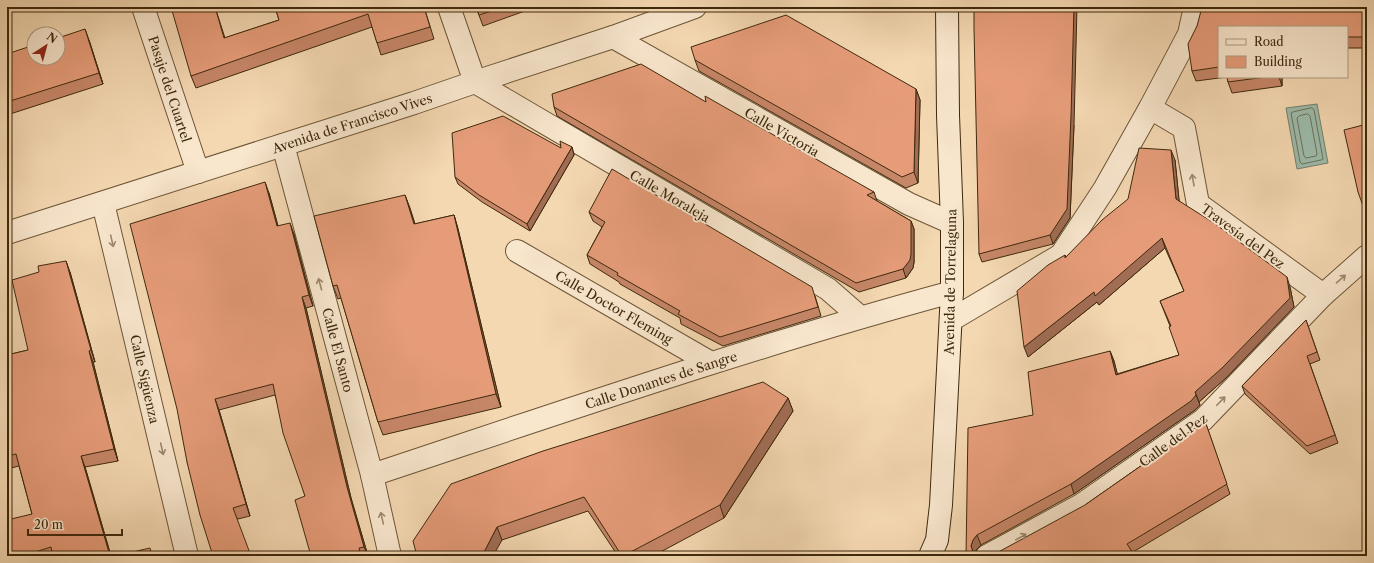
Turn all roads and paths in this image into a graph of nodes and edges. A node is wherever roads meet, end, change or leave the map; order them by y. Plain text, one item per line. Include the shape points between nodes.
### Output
1 (143, 7) edge
2 (449, 7) edge
3 (695, 7) edge
4 (947, 7) edge
5 (1195, 7) edge
6 (613, 37) junction
7 (475, 82) junction
8 (1150, 108) junction
9 (283, 145) junction
10 (198, 172) junction
11 (103, 203) junction
12 (952, 223) junction
13 (7, 233) edge
14 (518, 251) dead end
15 (1367, 256) edge
16 (952, 292) junction
17 (1323, 295) junction
18 (860, 317) junction
19 (951, 320) junction
20 (711, 363) junction
21 (372, 475) junction
22 (187, 556) edge
23 (390, 556) edge
24 (930, 556) edge
25 (987, 556) edge

1 - 10 street, Pasaje del Cuartel
2 - 7 street
3 - 6 street, Avenida de Francisco Vives
4 - 12 street, Avenida de Torrelaguna
5 - 8 street via 1189,34
6 - 7 street, Avenida de Francisco Vives
6 - 12 street, Calle Victoria via 909,204
7 - 9 street, Avenida de Francisco Vives
7 - 18 street, Calle Moraleja via 828,289
17 -> 8 street, Travesía del Pez via 1198,204 1184,128
8 - 19 street via 1106,188 1061,255
9 - 10 street, Avenida de Francisco Vives
21 -> 9 street, Calle El Santo
10 - 11 street, Avenida de Francisco Vives
11 - 13 street, Avenida de Francisco Vives
11 -> 22 street, Calle Sigüenza
12 - 16 street, Avenida de Torrelaguna
14 - 20 street, Calle Doctor Fleming
17 -> 15 street, Calle del Pez
16 - 18 street, Calle Donantes de Sangre
16 - 19 street, Avenida de Torrelaguna
25 -> 17 street, Calle del Pez via 1081,505 1203,420
18 - 20 street, Calle Donantes de Sangre
19 - 24 street, Avenida de Torrelaguna via 941,505 937,540
20 - 21 street, Calle Donantes de Sangre
23 -> 21 street, Calle El Santo

